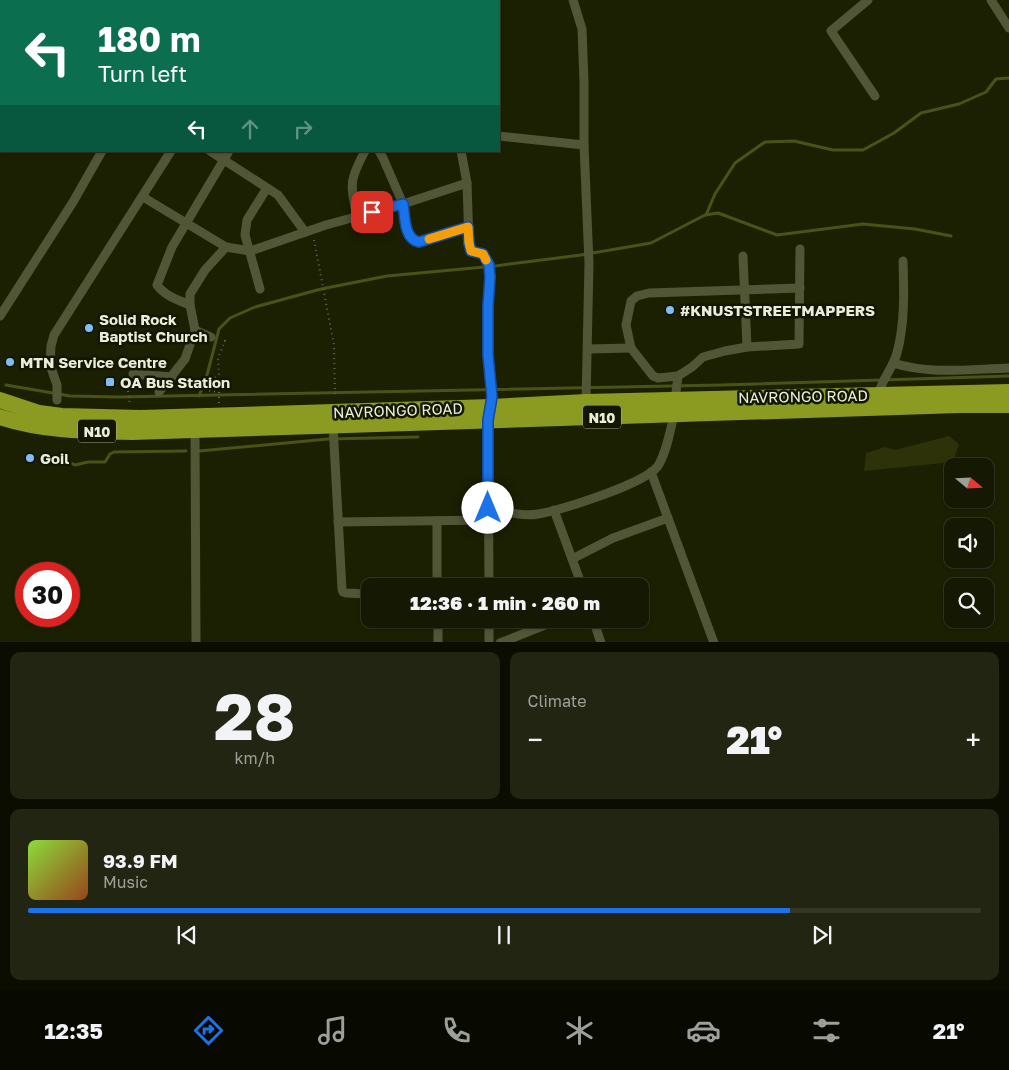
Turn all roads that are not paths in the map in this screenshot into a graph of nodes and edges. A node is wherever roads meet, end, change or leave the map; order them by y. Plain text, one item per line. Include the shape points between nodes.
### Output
1 (573, 0) edge
2 (868, 0) edge
3 (992, 0) edge
4 (1009, 28) edge
5 (875, 96) dead end
6 (500, 136) edge
7 (584, 145) junction
8 (101, 152) edge
9 (170, 152) edge
10 (212, 152) edge
11 (228, 152) edge
12 (364, 152) edge
13 (379, 152) edge
14 (460, 152) edge
15 (224, 160) junction
16 (467, 183) junction
17 (267, 188) junction
18 (143, 198) junction
19 (403, 204) junction
20 (357, 217) junction
21 (186, 224) junction
22 (468, 227) junction
23 (309, 231) junction
24 (226, 247) junction
25 (800, 249) dead end
26 (250, 251) junction
27 (743, 256) dead end
28 (903, 261) dead end
29 (800, 288) junction
30 (260, 289) dead end
31 (744, 291) junction
32 (190, 305) junction
33 (0, 316) edge
34 (194, 330) junction
35 (211, 337) dead end
36 (747, 347) junction
37 (631, 348) junction
38 (588, 349) junction
39 (893, 363) junction
40 (1009, 368) edge
41 (133, 374) dead end
42 (678, 376) junction
43 (172, 377) junction
44 (159, 392) dead end
45 (1009, 392) edge
46 (878, 394) junction
47 (0, 400) edge
48 (57, 400) dead end
49 (586, 402) junction
50 (1009, 405) edge
51 (675, 407) junction
52 (489, 413) junction
53 (0, 417) edge
54 (333, 425) junction
55 (196, 430) junction
56 (651, 472) junction
57 (488, 508) junction
58 (554, 510) junction
59 (668, 518) junction
60 (489, 520) junction
61 (436, 521) junction
62 (338, 522) junction
63 (572, 559) junction
64 (437, 578) edge
65 (489, 578) edge
66 (579, 578) edge
67 (361, 593) edge
68 (438, 628) edge
69 (489, 628) edge
70 (537, 628) edge
71 (596, 628) edge
72 (196, 642) edge
73 (438, 642) edge
74 (489, 642) edge
75 (500, 642) edge
76 (601, 642) edge
77 (714, 642) edge

1 - 7 street via 582,29
2 - 5 street via 831,30
3 - 4 street
6 - 7 street
7 - 38 street via 589,244
8 - 33 street
9 - 18 street
10 - 15 street
11 - 15 street
12 - 20 street via 354,170 351,187
13 - 19 street
14 - 16 street
15 - 17 street
15 - 21 street
16 - 19 street
16 - 22 street
17 - 23 street via 278,195
17 - 26 street via 247,220 245,235
18 - 21 street
18 - 48 street via 54,335 50,365 57,385
19 - 20 street
19 - 22 street via 409,237 414,241
20 - 23 street
21 - 24 street
21 - 32 street via 172,247 157,284 170,297
22 - 52 street via 471,251 483,254 489,265 488,355 492,397
23 - 26 street
24 - 26 street
24 - 32 street via 205,270 190,294
25 - 29 street
26 - 30 street
27 - 31 street
28 - 39 street via 903,324
29 - 31 street
29 - 36 street via 799,344
31 - 36 street
31 - 37 street via 637,296 632,301 626,325
32 - 34 street
34 - 35 street
34 - 43 street via 185,358
36 - 42 street via 703,357
37 - 38 street
37 - 42 street via 652,376
38 - 49 street
39 - 40 street via 934,371
39 - 46 street
41 - 43 street
42 - 51 street
43 - 44 street
45 - 46 highway, NAVRONGO ROAD / N10
46 - 51 highway, NAVRONGO ROAD / N10
47 - 52 highway, NAVRONGO ROAD / N10 via 39,413 62,416 141,418
49 - 51 highway, NAVRONGO ROAD / N10
49 - 52 highway, NAVRONGO ROAD / N10
50 - 51 highway, NAVRONGO ROAD / N10
51 - 52 highway, NAVRONGO ROAD / N10 via 540,420
51 - 56 street via 665,451
52 - 54 highway, NAVRONGO ROAD / N10
52 - 57 street
53 - 55 highway, NAVRONGO ROAD / N10 via 46,427 86,430
54 - 55 highway, NAVRONGO ROAD / N10
54 - 62 street
55 - 72 street
56 - 58 street via 628,485
56 - 59 street
57 - 58 street via 536,515
57 - 60 street
58 - 63 street
59 - 63 street via 613,538
59 - 77 street
60 - 61 street
60 - 65 street
61 - 62 street
61 - 64 street
62 - 67 street via 342,589 343,592
63 - 66 street
68 - 73 street
69 - 74 street
70 - 75 street
71 - 76 street

